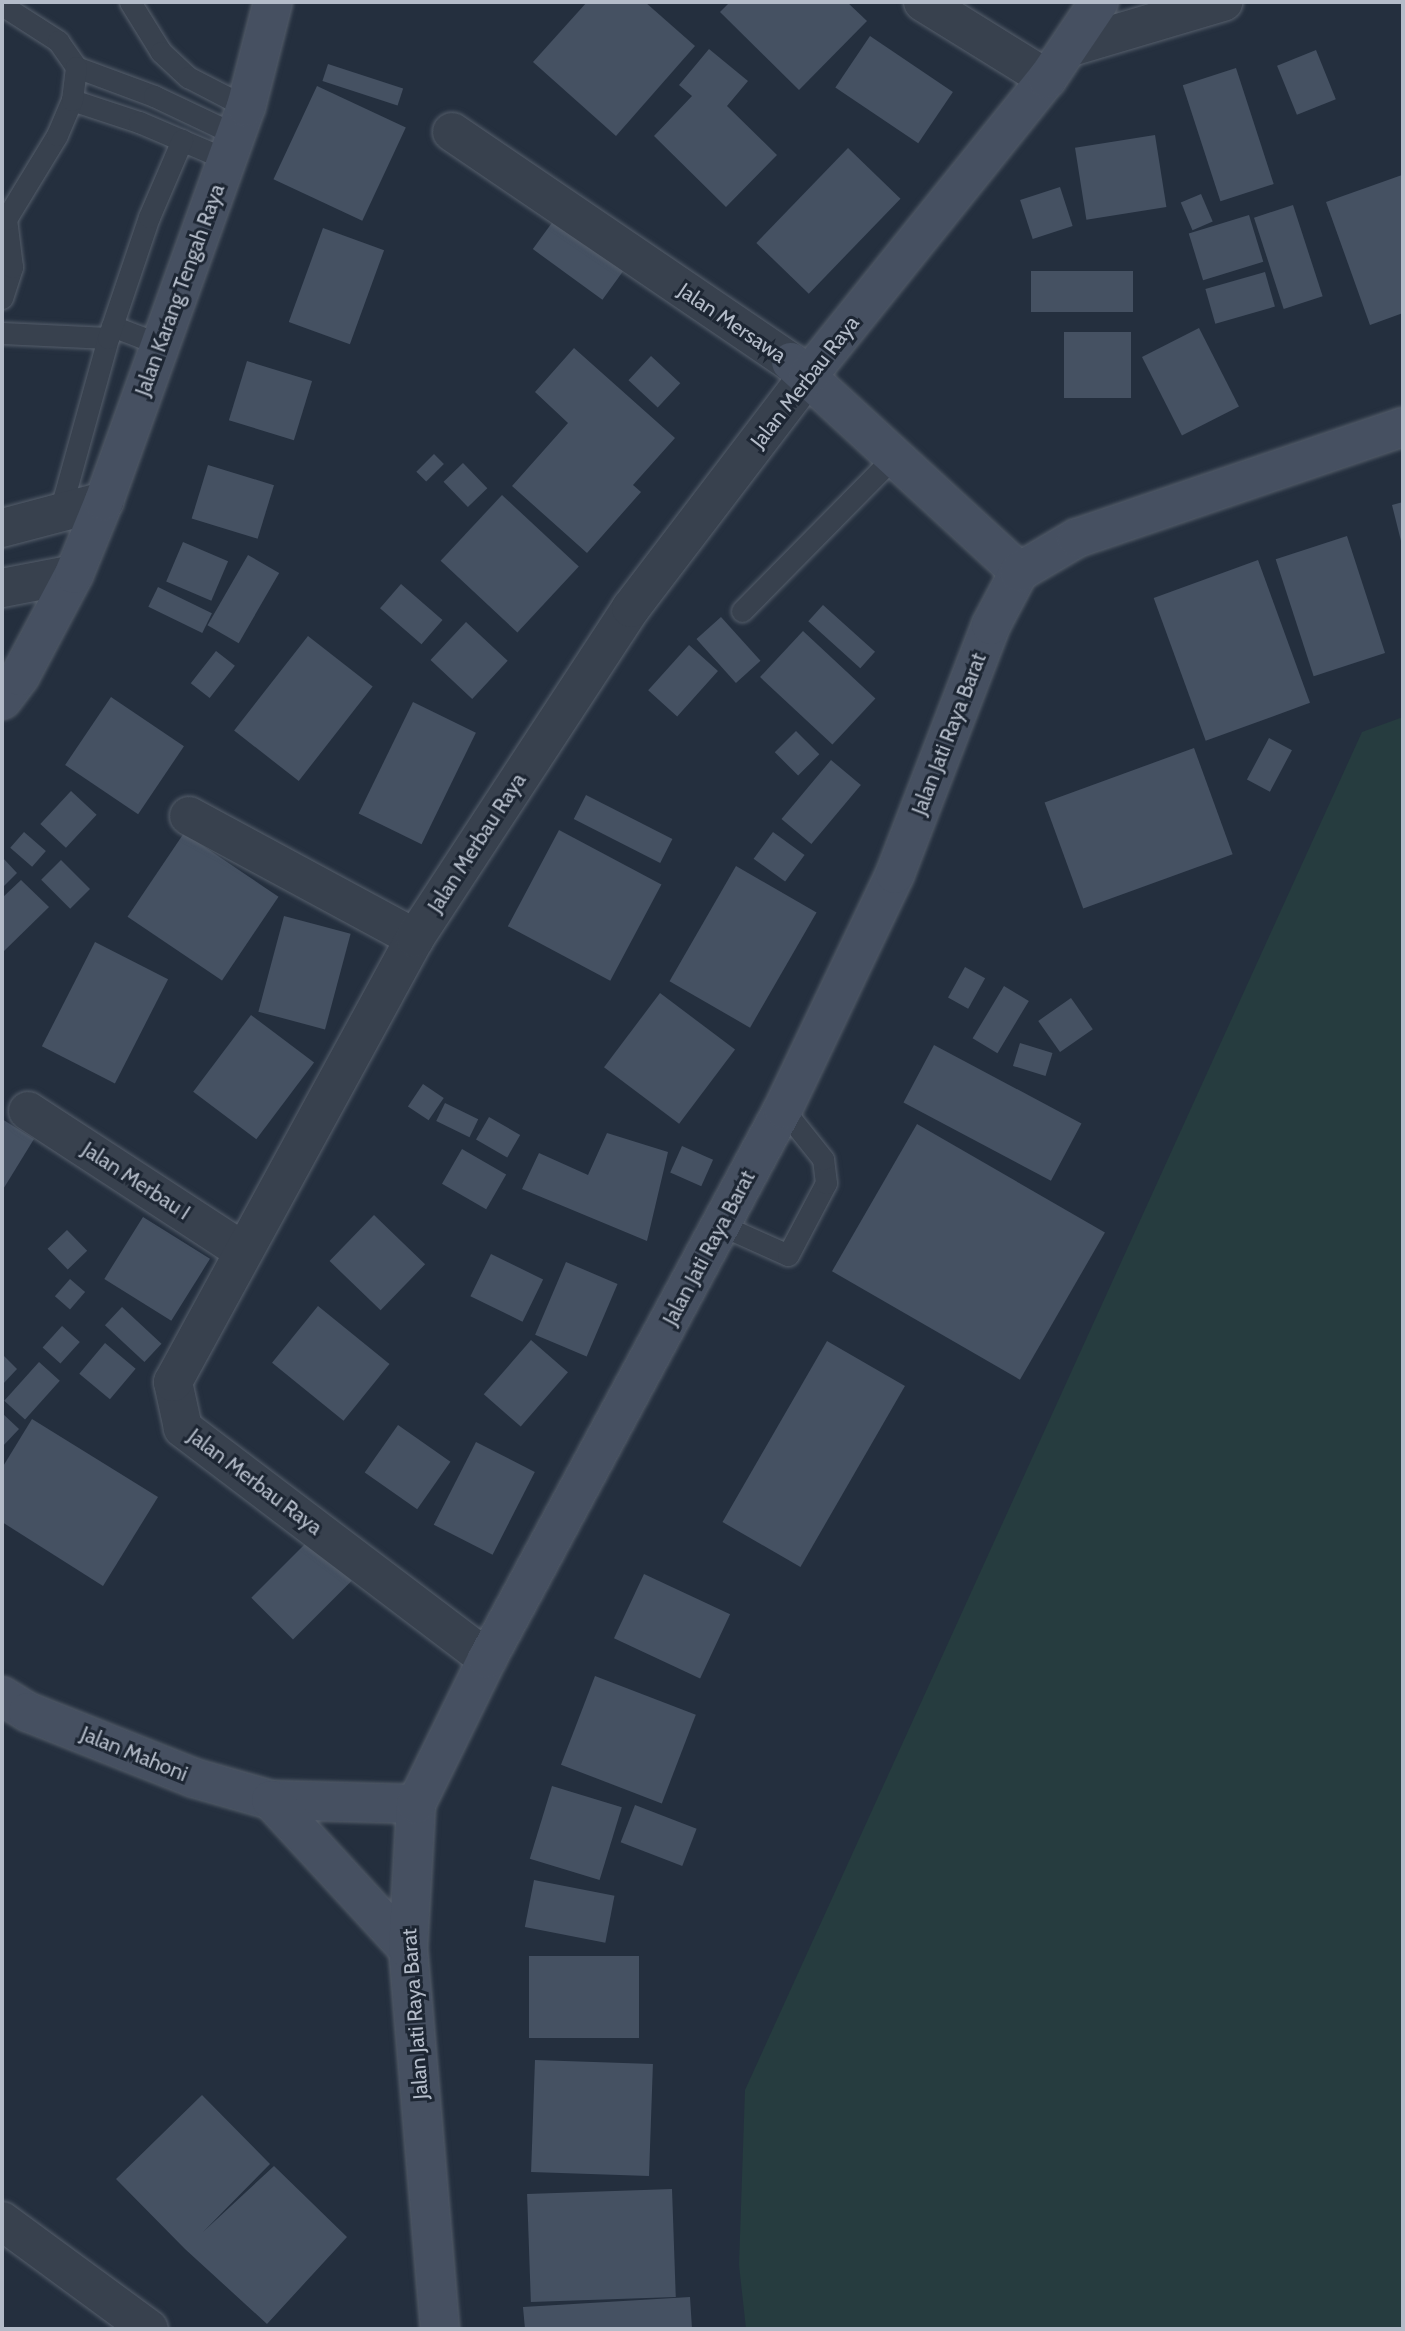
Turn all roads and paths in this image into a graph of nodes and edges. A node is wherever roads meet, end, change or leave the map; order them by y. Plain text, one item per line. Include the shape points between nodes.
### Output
1 (130, 2) edge
2 (273, 2) edge
3 (923, 2) edge
4 (1099, 2) edge
5 (1223, 2) edge
6 (2, 5) edge
7 (1071, 47) junction
8 (76, 67) junction
9 (1047, 79) junction
10 (72, 100) junction
11 (452, 132) dead end
12 (237, 134) junction
13 (182, 140) junction
14 (2, 299) edge
15 (2, 332) edge
16 (110, 332) junction
17 (159, 344) junction
18 (799, 370) junction
19 (1403, 428) edge
20 (894, 457) junction
21 (104, 501) junction
22 (60, 515) junction
23 (2, 528) edge
24 (1019, 572) junction
25 (74, 574) junction
26 (2, 588) edge
27 (742, 611) dead end
28 (2, 700) edge
29 (189, 816) dead end
30 (415, 938) junction
31 (783, 1109) junction
32 (28, 1111) dead end
33 (721, 1225) junction
34 (243, 1251) junction
35 (487, 1659) junction
36 (2, 1696) edge
37 (271, 1800) junction
38 (416, 1804) junction
39 (408, 1949) junction
40 (2, 2221) edge
41 (149, 2329) edge
42 (440, 2329) edge

1 - 12 lane via 161,52
2 - 12 street, Jalan Karang Tengah Raya
3 - 9 street
4 - 7 street, Jalan Merbau Raya
5 - 7 street
6 - 8 lane via 58,41
7 - 9 street, Jalan Merbau Raya
8 - 10 lane
8 - 12 lane
9 - 18 street, Jalan Merbau Raya
10 - 13 lane
10 - 14 lane via 57,135 6,219 12,267
11 - 18 street, Jalan Mersawa
12 - 13 lane
12 - 17 street, Jalan Karang Tengah Raya
13 - 16 lane via 149,217
15 - 16 lane
16 - 17 lane
16 - 22 lane
17 - 21 street, Jalan Karang Tengah Raya
18 - 20 street, Jalan Mersawa
18 - 30 street, Jalan Merbau Raya via 631,608
19 - 24 street via 1077,538
20 - 24 street, Jalan Mersawa
20 - 27 lane
21 - 22 street
21 - 25 street, Jalan Karang Tengah Raya
22 - 23 street
24 - 31 street, Jalan Jati Raya Barat via 991,625 895,874
25 - 26 street
25 - 28 street, Jalan Karang Tengah Raya via 20,676
29 - 30 street
30 - 34 street, Jalan Merbau Raya
31 - 33 street, Jalan Jati Raya Barat
31 - 33 lane via 823,1159 825,1183 788,1255
32 - 34 street, Jalan Merbau I
33 - 35 street, Jalan Jati Raya Barat
34 - 35 street, Jalan Merbau Raya via 173,1382 183,1428
35 - 38 street, Jalan Jati Raya Barat
36 - 37 street, Jalan Mahoni via 28,1712 194,1778
37 - 38 street, Jalan Mahoni
37 - 39 street
38 - 39 street, Jalan Jati Raya Barat
39 - 42 street, Jalan Jati Raya Barat
40 - 41 street

